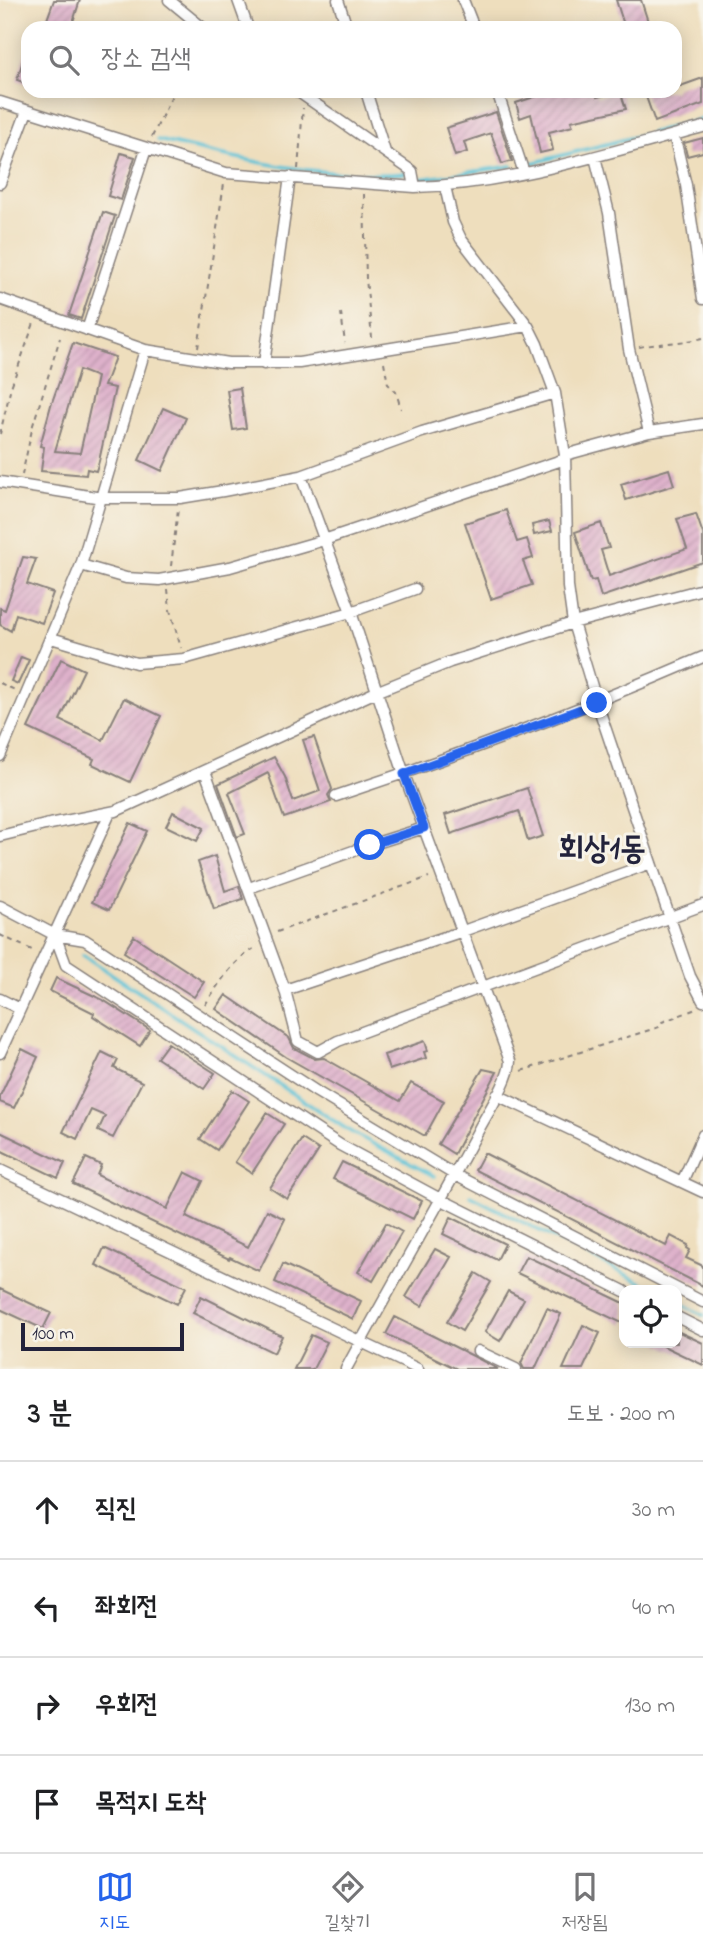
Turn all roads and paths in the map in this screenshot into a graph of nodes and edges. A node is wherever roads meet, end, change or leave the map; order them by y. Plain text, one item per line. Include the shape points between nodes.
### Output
1 (169, 0) edge
2 (238, 0) edge
3 (338, 0) edge
4 (463, 0) edge
5 (194, 21) edge
6 (246, 21) edge
7 (345, 21) edge
8 (471, 21) edge
9 (171, 98) edge
10 (301, 98) edge
11 (307, 98) edge
12 (368, 98) edge
13 (499, 98) edge
14 (0, 103) edge
15 (27, 111) junction
16 (703, 127) edge
17 (674, 135) junction
18 (146, 149) junction
19 (385, 152) junction
20 (595, 157) junction
21 (226, 173) junction
22 (524, 173) junction
23 (293, 178) junction
24 (0, 183) edge
25 (364, 183) junction
26 (445, 186) junction
27 (415, 187) junction
28 (0, 299) edge
29 (703, 299) edge
30 (38, 312) junction
31 (341, 313) dead end
32 (528, 326) junction
33 (87, 330) junction
34 (60, 338) dead end
35 (703, 338) edge
36 (377, 349) junction
37 (629, 349) junction
38 (145, 350) junction
39 (346, 355) junction
40 (196, 359) junction
41 (264, 364) junction
42 (555, 393) junction
43 (401, 409) dead end
44 (703, 424) edge
45 (649, 432) junction
46 (0, 434) edge
47 (565, 457) junction
48 (300, 476) junction
49 (0, 482) edge
50 (20, 485) junction
51 (102, 498) junction
52 (324, 540) junction
53 (82, 565) junction
54 (415, 589) dead end
55 (703, 589) edge
56 (351, 612) junction
57 (573, 623) junction
58 (51, 638) junction
59 (703, 657) edge
60 (0, 683) edge
61 (376, 692) junction
62 (27, 695) junction
63 (597, 703) junction
64 (0, 756) edge
65 (205, 771) junction
66 (404, 774) junction
67 (336, 796) dead end
68 (110, 813) junction
69 (424, 828) junction
70 (0, 836) edge
71 (651, 863) junction
72 (442, 873) junction
73 (249, 888) junction
74 (703, 905) edge
75 (0, 906) edge
76 (671, 917) junction
77 (463, 931) junction
78 (0, 935) edge
79 (55, 935) junction
80 (267, 939) junction
81 (45, 956) junction
82 (483, 986) junction
83 (285, 990) junction
84 (0, 999) edge
85 (703, 1001) edge
86 (703, 1007) edge
87 (20, 1009) junction
88 (199, 1015) junction
89 (0, 1053) edge
90 (510, 1068) junction
91 (497, 1095) junction
92 (703, 1135) edge
93 (0, 1170) edge
94 (453, 1178) junction
95 (682, 1182) junction
96 (703, 1192) edge
97 (442, 1200) junction
98 (619, 1288) edge
99 (703, 1302) edge
100 (682, 1320) edge
101 (703, 1330) edge
102 (361, 1341) junction
103 (478, 1351) dead end
104 (346, 1369) edge
105 (418, 1369) edge
106 (516, 1369) edge

1 - 5 street
2 - 6 street
3 - 7 street
4 - 8 street
9 - 18 path
10 - 23 path
11 - 19 street
12 - 19 street
13 - 22 street
14 - 15 street
15 - 18 street
15 - 24 street
16 - 17 street
17 - 20 street
17 - 29 street
18 - 21 street
18 - 33 street
19 - 27 street via 412,171
20 - 22 street
20 - 37 street
21 - 23 street
21 - 40 path
22 - 26 street
23 - 25 street
23 - 41 street
25 - 27 street
25 - 36 path via 366,279
26 - 27 street
26 - 32 street via 461,239
28 - 30 street
30 - 33 street
30 - 46 path
31 - 39 path
32 - 36 street
32 - 42 street
33 - 38 street
34 - 50 path
35 - 37 path
36 - 39 street
36 - 43 path
37 - 45 street
38 - 40 street
38 - 51 street
39 - 41 street
40 - 41 street
42 - 47 street
42 - 48 street via 422,432
44 - 45 street
45 - 47 street
47 - 52 street
47 - 57 street
48 - 51 street via 180,498
48 - 52 street
49 - 50 street
50 - 51 street
51 - 53 street
52 - 53 street via 230,567 159,580 126,578
52 - 56 street
53 - 58 street
54 - 56 street
55 - 57 street
56 - 58 street via 155,663 136,663
56 - 61 street
57 - 61 street via 481,651
57 - 63 street
58 - 62 street
59 - 63 street
60 - 62 path
61 - 65 street
61 - 66 street
62 - 64 street
63 - 66 street
63 - 71 street
65 - 68 street
65 - 73 street
66 - 67 street
66 - 69 street
68 - 70 street
68 - 79 street
69 - 72 street
69 - 73 street
71 - 76 street
71 - 77 street
72 - 77 street
72 - 80 path via 309,919
73 - 80 street
74 - 76 street
75 - 79 street
76 - 82 street
76 - 85 street
77 - 82 street
77 - 83 street
78 - 81 path
79 - 81 street
79 - 88 street via 85,940
79 - 97 street via 66,965 340,1145
80 - 83 street
80 - 88 path via 238,960
81 - 87 street
82 - 83 street via 318,1052 298,1041
82 - 90 street
84 - 87 street
86 - 90 path via 659,1027 524,1072
87 - 89 street
88 - 94 street
90 - 91 street
91 - 94 street
91 - 95 street
92 - 95 street
93 - 102 street
94 - 97 street
94 - 99 street
95 - 96 street
97 - 98 street
97 - 102 street
100 - 101 street
102 - 104 street
102 - 105 street
103 - 106 street

